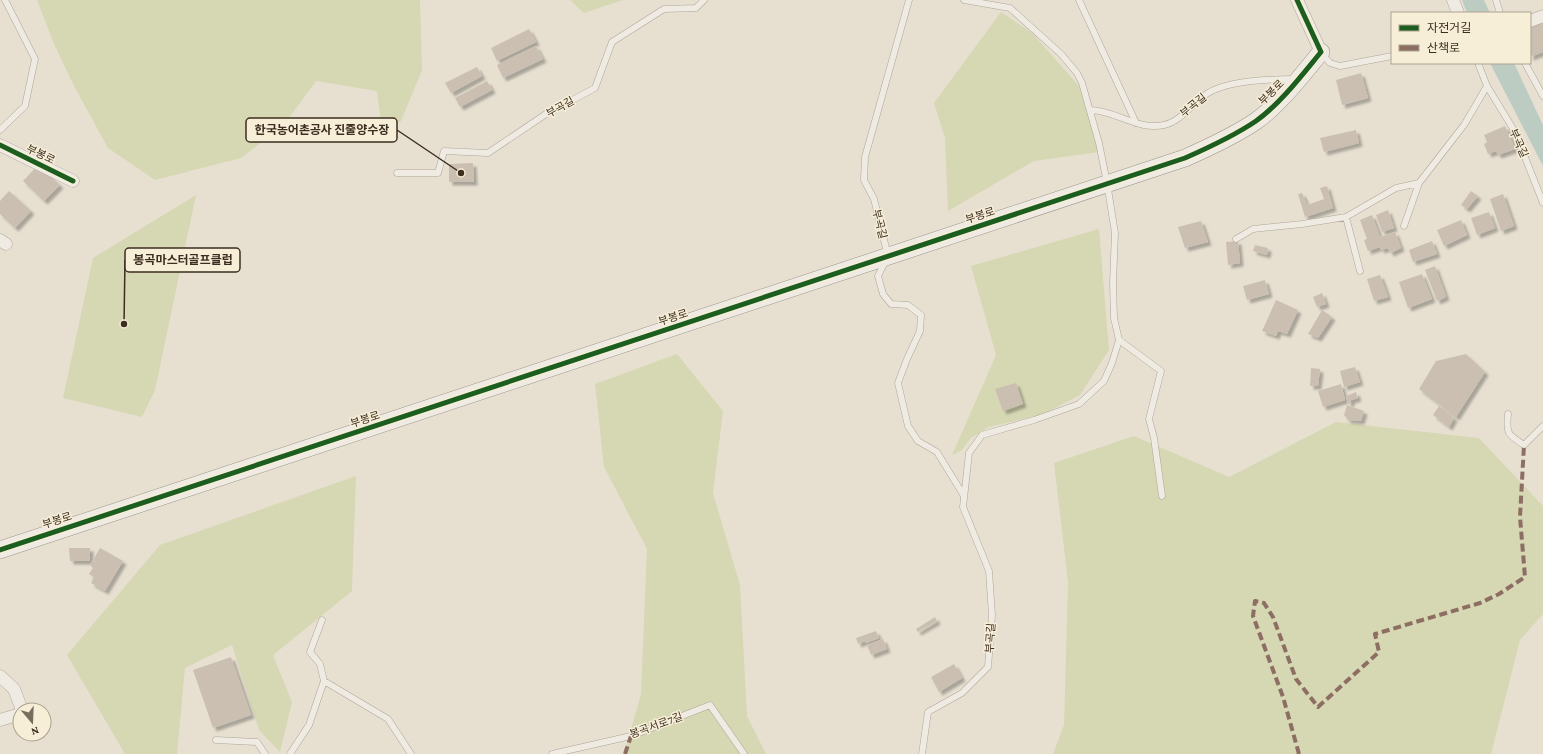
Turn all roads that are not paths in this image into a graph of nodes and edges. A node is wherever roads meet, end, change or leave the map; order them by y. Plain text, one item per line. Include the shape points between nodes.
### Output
1 (5, 0) edge
2 (704, 0) edge
3 (908, 0) edge
4 (964, 0) edge
5 (1079, 0) edge
6 (1297, 0) edge
7 (1453, 0) edge
8 (1496, 0) edge
9 (1458, 12) edge
10 (1500, 12) edge
11 (1543, 16) edge
12 (1531, 21) edge
13 (1322, 52) junction
14 (1391, 56) edge
15 (1478, 64) edge
16 (1526, 64) edge
17 (1298, 79) junction
18 (1487, 86) junction
19 (1543, 96) edge
20 (1090, 110) junction
21 (1136, 123) junction
22 (0, 130) edge
23 (0, 145) edge
24 (397, 173) dead end
25 (73, 181) dead end
26 (1108, 183) junction
27 (1419, 183) junction
28 (1543, 203) edge
29 (1346, 217) junction
30 (1404, 226) dead end
31 (1236, 239) dead end
32 (888, 256) junction
33 (1360, 271) dead end
34 (1119, 340) junction
35 (1508, 414) dead end
36 (1543, 426) edge
37 (964, 496) junction
38 (1162, 496) dead end
39 (0, 550) edge
40 (322, 620) dead end
41 (0, 676) edge
42 (324, 681) junction
43 (0, 685) edge
44 (14, 689) junction
45 (19, 702) edge
46 (12, 716) edge
47 (0, 720) edge
48 (216, 740) dead end
49 (265, 754) edge
50 (290, 754) edge
51 (411, 754) edge
52 (552, 754) edge
53 (744, 754) edge
54 (922, 754) edge

1 - 22 lane via 35,59 25,106
2 - 24 lane, 부곡길 via 696,8 664,9 612,42 595,88 546,114 488,153 444,151 438,173
3 - 32 lane, 부곡길 via 865,157 864,180 874,199
4 - 20 lane, 부곡길 via 1010,8 1061,54 1077,73
5 - 21 lane
6 - 13 street
7 - 9 street
8 - 10 lane
11 - 12 street
13 - 14 lane via 1330,63 1340,66
13 - 17 street, 부봉로
15 - 18 lane, 부곡길
16 - 19 lane
17 - 21 lane, 부곡길 via 1266,79 1222,87 1200,98 1170,123 1159,126
17 - 26 street, 부봉로 via 1257,120 1216,145
18 - 27 lane via 1464,125
18 - 28 lane, 부곡길 via 1515,132
20 - 21 lane, 부곡길 via 1110,113
20 - 26 lane, 부곡길
23 - 25 street, 부봉로
26 - 32 street, 부봉로
26 - 34 lane, 부곡길 via 1114,233 1114,318
27 - 29 lane via 1396,188
27 - 30 lane
29 - 31 lane via 1254,230
29 - 33 lane
32 - 37 lane, 부곡길 via 878,276 883,294 892,304 908,305 921,315 920,330 898,383 908,426 918,441 937,452
32 - 39 street, 부봉로
34 - 37 lane, 부곡길 via 1104,381 1079,404 982,435 969,453
34 - 38 lane via 1161,371 1149,419
35 - 36 lane via 1506,429 1524,446
37 - 54 lane, 부곡길 via 963,507 989,571 992,615 988,667 962,693 928,712
40 - 42 lane via 310,652 320,664
41 - 44 street
42 - 50 lane via 309,725
42 - 51 lane via 388,719
43 - 44 street
44 - 45 street
46 - 47 street
48 - 49 lane via 257,742
52 - 53 lane, 봉곡서로7길 via 631,736 710,705

